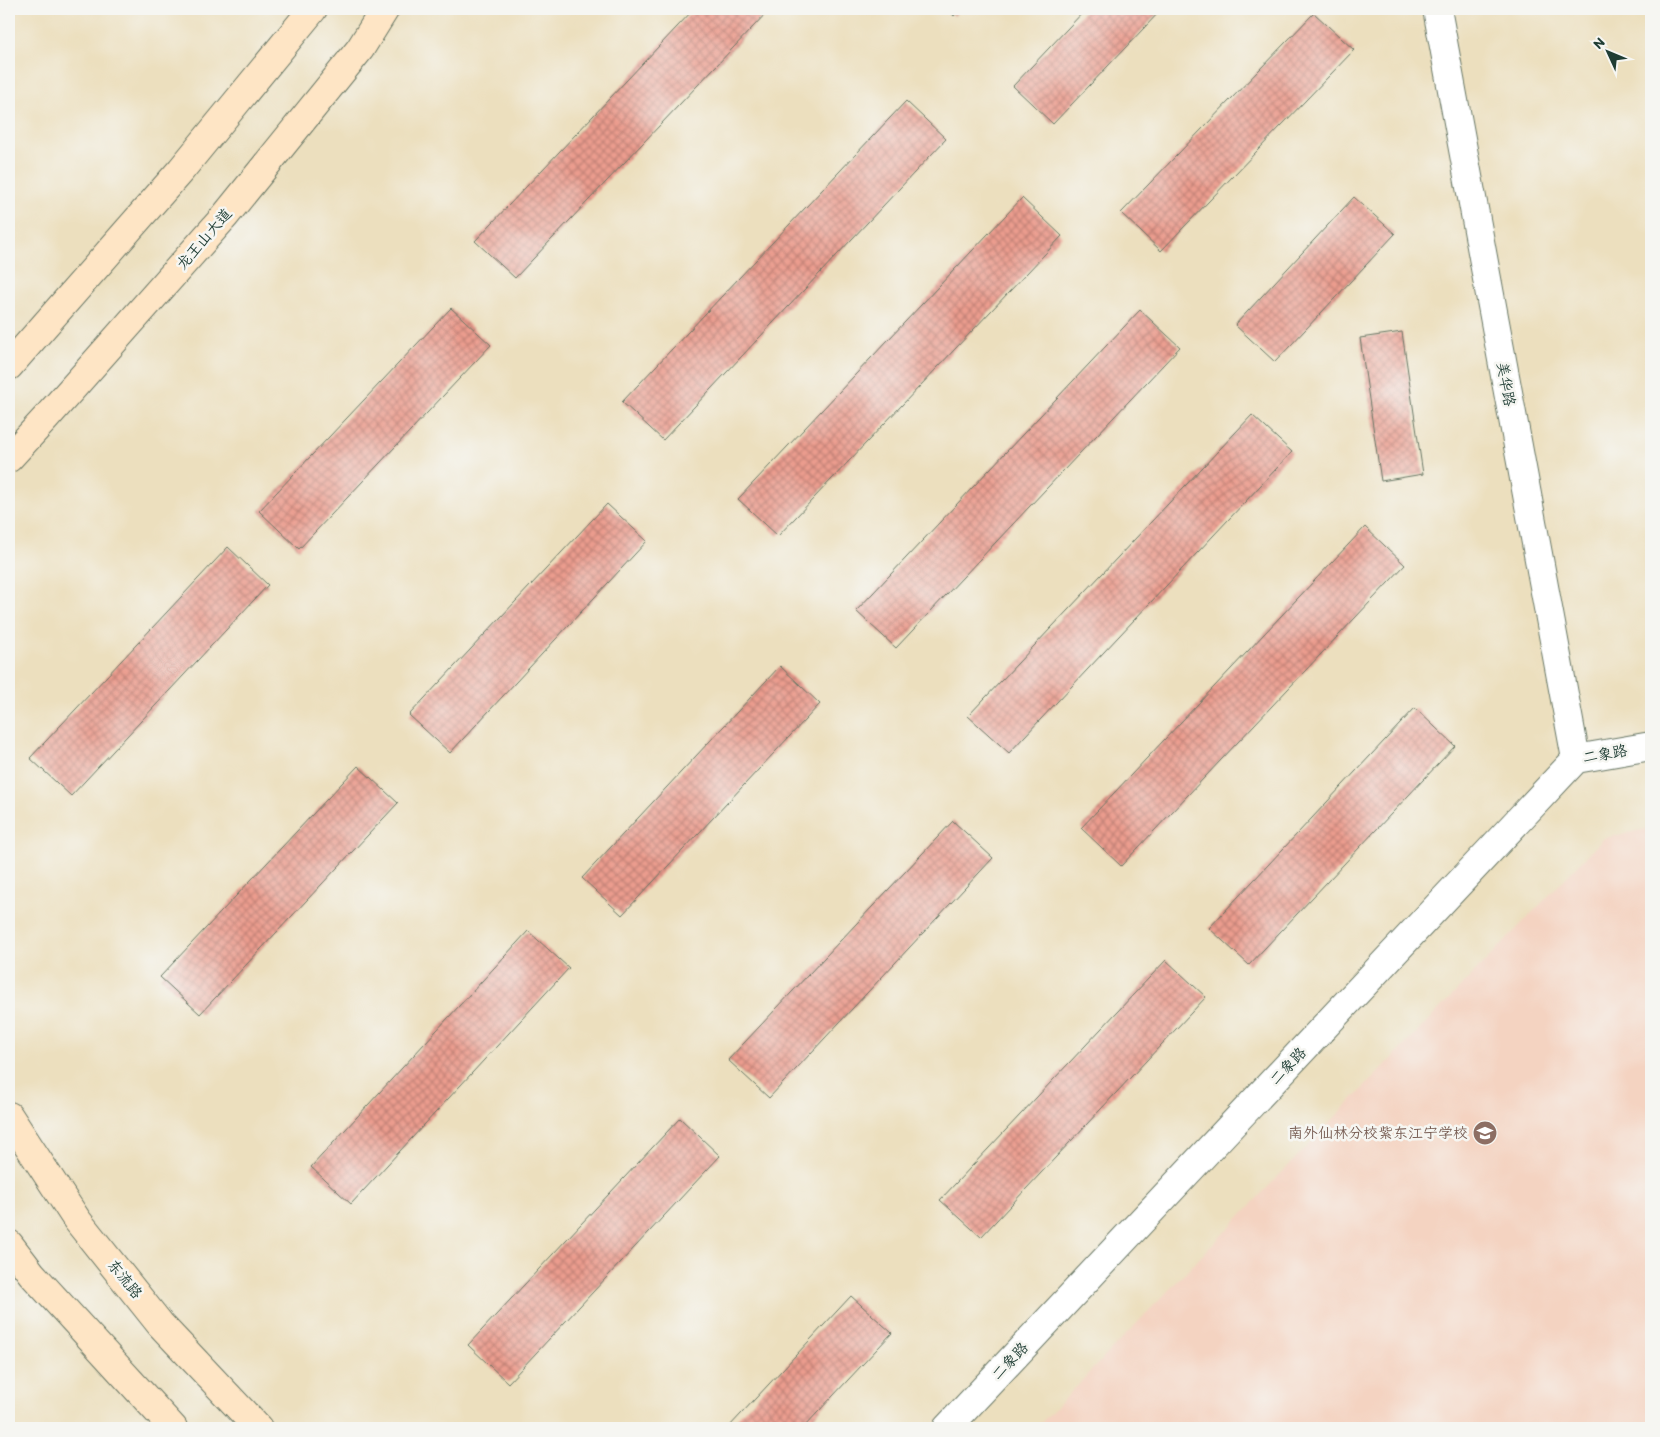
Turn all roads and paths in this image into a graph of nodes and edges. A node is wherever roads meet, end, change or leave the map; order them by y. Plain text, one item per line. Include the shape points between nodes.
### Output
1 (313, 9) edge
2 (385, 9) edge
3 (1437, 9) edge
4 (9, 366) edge
5 (9, 458) edge
6 (1651, 746) edge
7 (1576, 759) junction
8 (9, 1116) edge
9 (9, 1244) edge
10 (173, 1428) edge
11 (258, 1428) edge
12 (947, 1428) edge

1 - 4 main road via 182,170
2 - 5 main road, 龙王山大道 via 360,49 225,216
3 - 7 street, 美华路
6 - 7 street, 二象路
7 - 12 street, 二象路
8 - 11 main road, 东流路 via 77,1220 160,1324
9 - 10 main road via 32,1274

